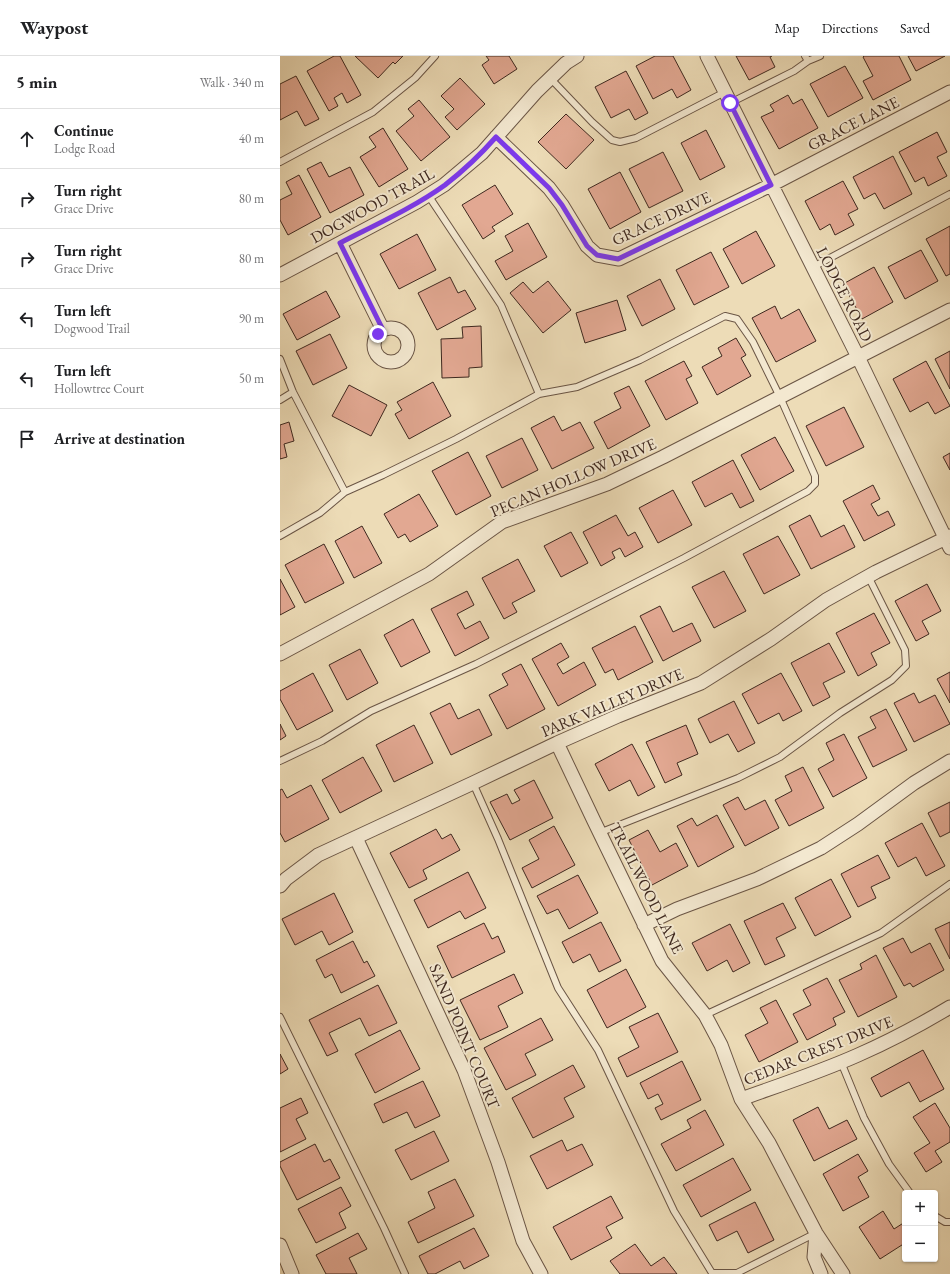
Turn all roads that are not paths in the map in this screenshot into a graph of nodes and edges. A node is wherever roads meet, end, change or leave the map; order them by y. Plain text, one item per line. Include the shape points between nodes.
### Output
1 (435, 56) edge
2 (576, 56) edge
3 (707, 56) edge
4 (820, 56) edge
5 (807, 58) edge
6 (550, 78) junction
7 (950, 92) edge
8 (728, 98) junction
9 (496, 137) junction
10 (280, 162) edge
11 (771, 185) junction
12 (950, 194) edge
13 (428, 195) junction
14 (340, 243) junction
15 (812, 267) junction
16 (280, 275) edge
17 (950, 310) edge
18 (383, 330) dead end
19 (858, 357) junction
20 (280, 359) edge
21 (293, 392) junction
22 (539, 394) junction
23 (780, 397) junction
24 (280, 400) edge
25 (345, 492) junction
26 (280, 536) edge
27 (948, 541) edge
28 (868, 576) junction
29 (280, 654) edge
30 (557, 743) junction
31 (280, 761) edge
32 (950, 761) edge
33 (473, 783) junction
34 (599, 833) junction
35 (356, 838) junction
36 (950, 884) edge
37 (280, 886) edge
38 (644, 925) junction
39 (950, 1007) edge
40 (705, 1015) junction
41 (280, 1017) edge
42 (841, 1062) junction
43 (741, 1099) junction
44 (908, 1190) edge
45 (938, 1218) edge
46 (950, 1222) edge
47 (816, 1233) junction
48 (280, 1246) edge
49 (292, 1274) edge
50 (405, 1274) edge
51 (541, 1274) edge
52 (820, 1274) edge
53 (843, 1274) edge

1 - 10 lane via 415,78 373,112
2 - 6 street, DOGWOOD TRAIL
3 - 8 street, LODGE ROAD
4 - 5 lane
5 - 8 lane via 794,71
6 - 8 lane via 592,122 612,140 620,142 636,138
6 - 9 street, DOGWOOD TRAIL
7 - 11 street, GRACE LANE
8 - 11 street, LODGE ROAD
9 - 11 street, GRACE DRIVE via 549,188 587,246 597,255 618,259
9 - 13 street, DOGWOOD TRAIL via 482,153
11 - 15 street, LODGE ROAD
12 - 15 lane
13 - 14 street, DOGWOOD TRAIL
13 - 22 lane via 501,305
14 - 16 street, DOGWOOD TRAIL
14 - 18 street
15 - 19 street, LODGE ROAD
17 - 19 street, PECAN HOLLOW DRIVE
19 - 23 street, PECAN HOLLOW DRIVE
19 - 27 street, LODGE ROAD
20 - 21 lane
21 - 24 lane
21 - 25 lane
22 - 23 lane via 577,387 640,360 725,316 737,319 753,342
22 - 25 lane via 456,439
23 - 29 street, PECAN HOLLOW DRIVE via 607,484 502,522 430,574
23 - 31 lane via 814,476 815,484 808,491 684,558 476,664 371,711 322,741
25 - 26 lane via 320,513
27 - 28 street, PARK VALLEY DRIVE
28 - 30 street, PARK VALLEY DRIVE via 826,600 771,639 701,683
28 - 34 lane via 905,650 906,666 892,680 840,713 780,757 738,778
30 - 33 street, PARK VALLEY DRIVE
30 - 34 street, TRAILWOOD LANE
32 - 38 street via 821,848 757,879 677,909
33 - 35 street, PARK VALLEY DRIVE
33 - 47 lane via 498,838 558,988 598,1050 674,1211 712,1273 737,1273
34 - 38 street, TRAILWOOD LANE
35 - 37 street, PARK VALLEY DRIVE via 318,855
35 - 51 street, SAND POINT COURT via 464,1070 498,1162 523,1241
36 - 40 lane via 881,933
38 - 40 street, TRAILWOOD LANE via 662,961
39 - 42 street, CEDAR CREST DRIVE via 912,1030
40 - 43 street, TRAILWOOD LANE via 721,1045
41 - 50 lane
42 - 43 street, CEDAR CREST DRIVE
42 - 44 lane via 864,1118 889,1164
43 - 47 street, TRAILWOOD LANE via 769,1143
45 - 46 lane
47 - 52 street via 814,1257
47 - 53 street, TRAILWOOD LANE
48 - 49 street

